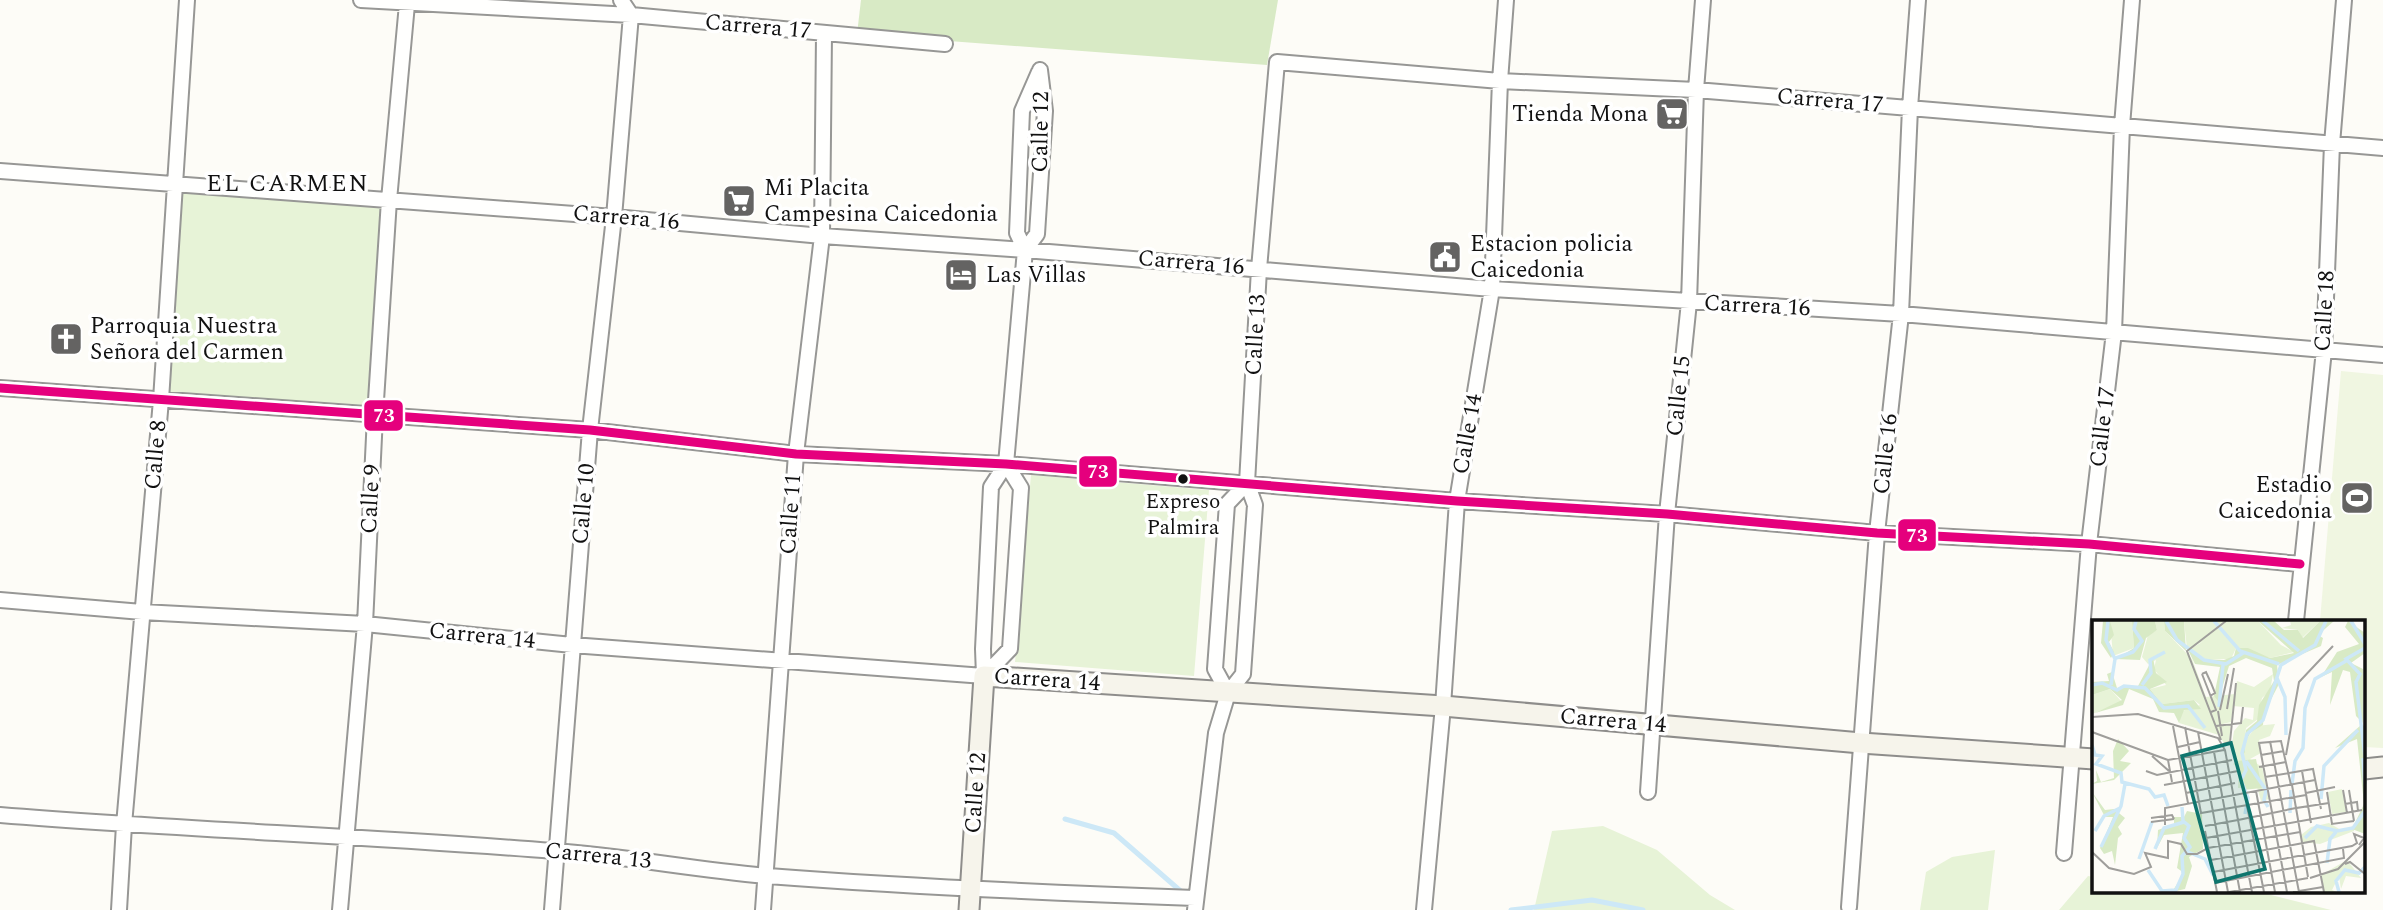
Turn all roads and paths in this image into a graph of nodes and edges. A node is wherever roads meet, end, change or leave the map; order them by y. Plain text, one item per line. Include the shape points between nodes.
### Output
1 (187, 0) edge
2 (360, 0) edge
3 (621, 0) edge
4 (1506, 0) edge
5 (1703, 0) edge
6 (1918, 0) edge
7 (2132, 0) edge
8 (2344, 0) edge
9 (407, 4) junction
10 (631, 15) junction
11 (824, 34) junction
12 (945, 44) dead end
13 (1277, 62) joint
14 (1500, 80) junction
15 (1696, 90) junction
16 (1910, 108) junction
17 (2122, 126) junction
18 (2332, 144) junction
19 (2383, 148) edge
20 (0, 171) edge
21 (176, 185) junction
22 (389, 200) junction
23 (614, 216) junction
24 (822, 236) junction
25 (1026, 250) junction
26 (1259, 269) junction
27 (1492, 289) junction
28 (1689, 302) junction
29 (1901, 314) junction
30 (2113, 332) junction
31 (2324, 350) junction
32 (2383, 355) edge
33 (0, 388) edge
34 (161, 400) junction
35 (374, 416) junction
36 (590, 429) junction
37 (796, 454) junction
38 (1006, 464) junction
39 (1247, 483) junction
40 (1457, 501) junction
41 (1667, 514) junction
42 (1877, 533) junction
43 (2089, 544) junction
44 (2300, 564) junction
45 (0, 600) edge
46 (142, 612) junction
47 (2296, 620) edge
48 (365, 624) junction
49 (572, 645) junction
50 (780, 660) junction
51 (984, 676) junction
52 (1228, 693) junction
53 (1443, 706) junction
54 (1653, 725) junction
55 (1861, 743) junction
56 (2074, 757) junction
57 (2092, 759) edge
58 (1648, 792) dead end
59 (0, 815) edge
60 (124, 825) junction
61 (345, 835) junction
62 (558, 851) junction
63 (2064, 853) dead end
64 (764, 876) junction
65 (970, 900) edge
66 (1195, 904) edge
67 (1849, 907) dead end
68 (119, 910) edge
69 (340, 910) edge
70 (552, 910) edge
71 (763, 910) edge
72 (1424, 910) edge

1 - 21 street, Calle 8
2 - 9 street, Carrera 17
3 - 10 street
4 - 14 street, Calle 14
5 - 15 street, Calle 15
6 - 16 street, Calle 16
7 - 17 street, Calle 17
8 - 18 street, Calle 18
9 - 10 street, Carrera 17
9 - 22 street, Calle 9
10 - 11 street, Carrera 17
10 - 23 street, Calle 10
11 - 12 street, Carrera 17
11 - 24 street, Calle 11
13 - 14 street, Carrera 17
13 - 26 street, Calle 13
14 - 15 street, Carrera 17
14 - 27 street, Calle 14
15 - 16 street, Carrera 17
15 - 28 street, Calle 15
16 - 17 street, Carrera 17
16 - 29 street, Calle 16
17 - 18 street, Carrera 17
17 - 30 street, Calle 17
18 - 19 street, Carrera 17
18 - 31 street, Calle 18
20 - 21 street, Carrera 16
21 - 22 street, Carrera 16
21 - 34 street, Calle 8
22 - 23 street, Carrera 16
22 - 35 street, Calle 9
23 - 24 street, Carrera 16
23 - 36 street, Calle 10
24 - 25 street, Carrera 16
24 - 37 street, Calle 11
25 - 25 street, Calle 12 via 1037,234 1045,111 1040,70 1022,111 1017,233
25 - 26 street, Carrera 16
25 - 38 street, Calle 12
26 - 27 street, Carrera 16
26 - 39 street, Calle 13
27 - 28 street, Carrera 16
27 - 40 street, Calle 14
28 - 29 street, Carrera 16
28 - 41 street, Calle 15
29 - 30 street, Carrera 16
29 - 42 street, Calle 16
30 - 31 street, Carrera 16
30 - 43 street, Calle 17
31 - 32 street, Carrera 16
31 - 44 street, Calle 18
33 - 34 street
34 - 35 street
34 - 46 street, Calle 8
35 - 36 street
35 - 48 street, Calle 9
36 - 37 street
36 - 49 street, Calle 10
37 - 38 street
37 - 50 street, Calle 11
38 - 39 street
38 - 51 street, Calle 12 via 990,487
38 - 51 street via 1021,488 1010,649
39 - 40 street
39 - 52 street, Calle 13 via 1255,505 1243,674
39 - 52 street via 1227,504 1215,669
40 - 41 street
40 - 53 street, Calle 14
41 - 42 street
41 - 54 street, Calle 15
42 - 43 street
42 - 55 street, Calle 16
43 - 44 street
43 - 56 street, Calle 17
44 - 47 street, Calle 18
45 - 46 street, Carrera 14
46 - 48 street, Carrera 14
46 - 60 street, Calle 8
48 - 49 street, Carrera 14
48 - 61 street, Calle 9
49 - 50 street, Carrera 14
49 - 62 street, Calle 10
50 - 51 street, Carrera 14
50 - 64 street, Calle 11
51 - 52 main road, Carrera 14
51 - 65 main road, Calle 12
52 - 53 main road, Carrera 14
52 - 66 street, Calle 13 via 1216,733
53 - 54 main road, Carrera 14
53 - 72 street, Calle 14
54 - 55 main road, Carrera 14
54 - 58 street, Calle 15
55 - 56 main road, Carrera 14
55 - 67 street, Calle 16
56 - 57 main road, Carrera 14
56 - 63 street, Calle 17
59 - 60 street, Carrera 13
60 - 61 street, Carrera 13
60 - 68 street, Calle 8
61 - 62 street, Carrera 13
61 - 69 street, Calle 9
62 - 64 street, Carrera 13
62 - 70 street, Calle 10
64 - 65 street, Carrera 13
64 - 71 street, Calle 11
65 - 66 street, Carrera 13

